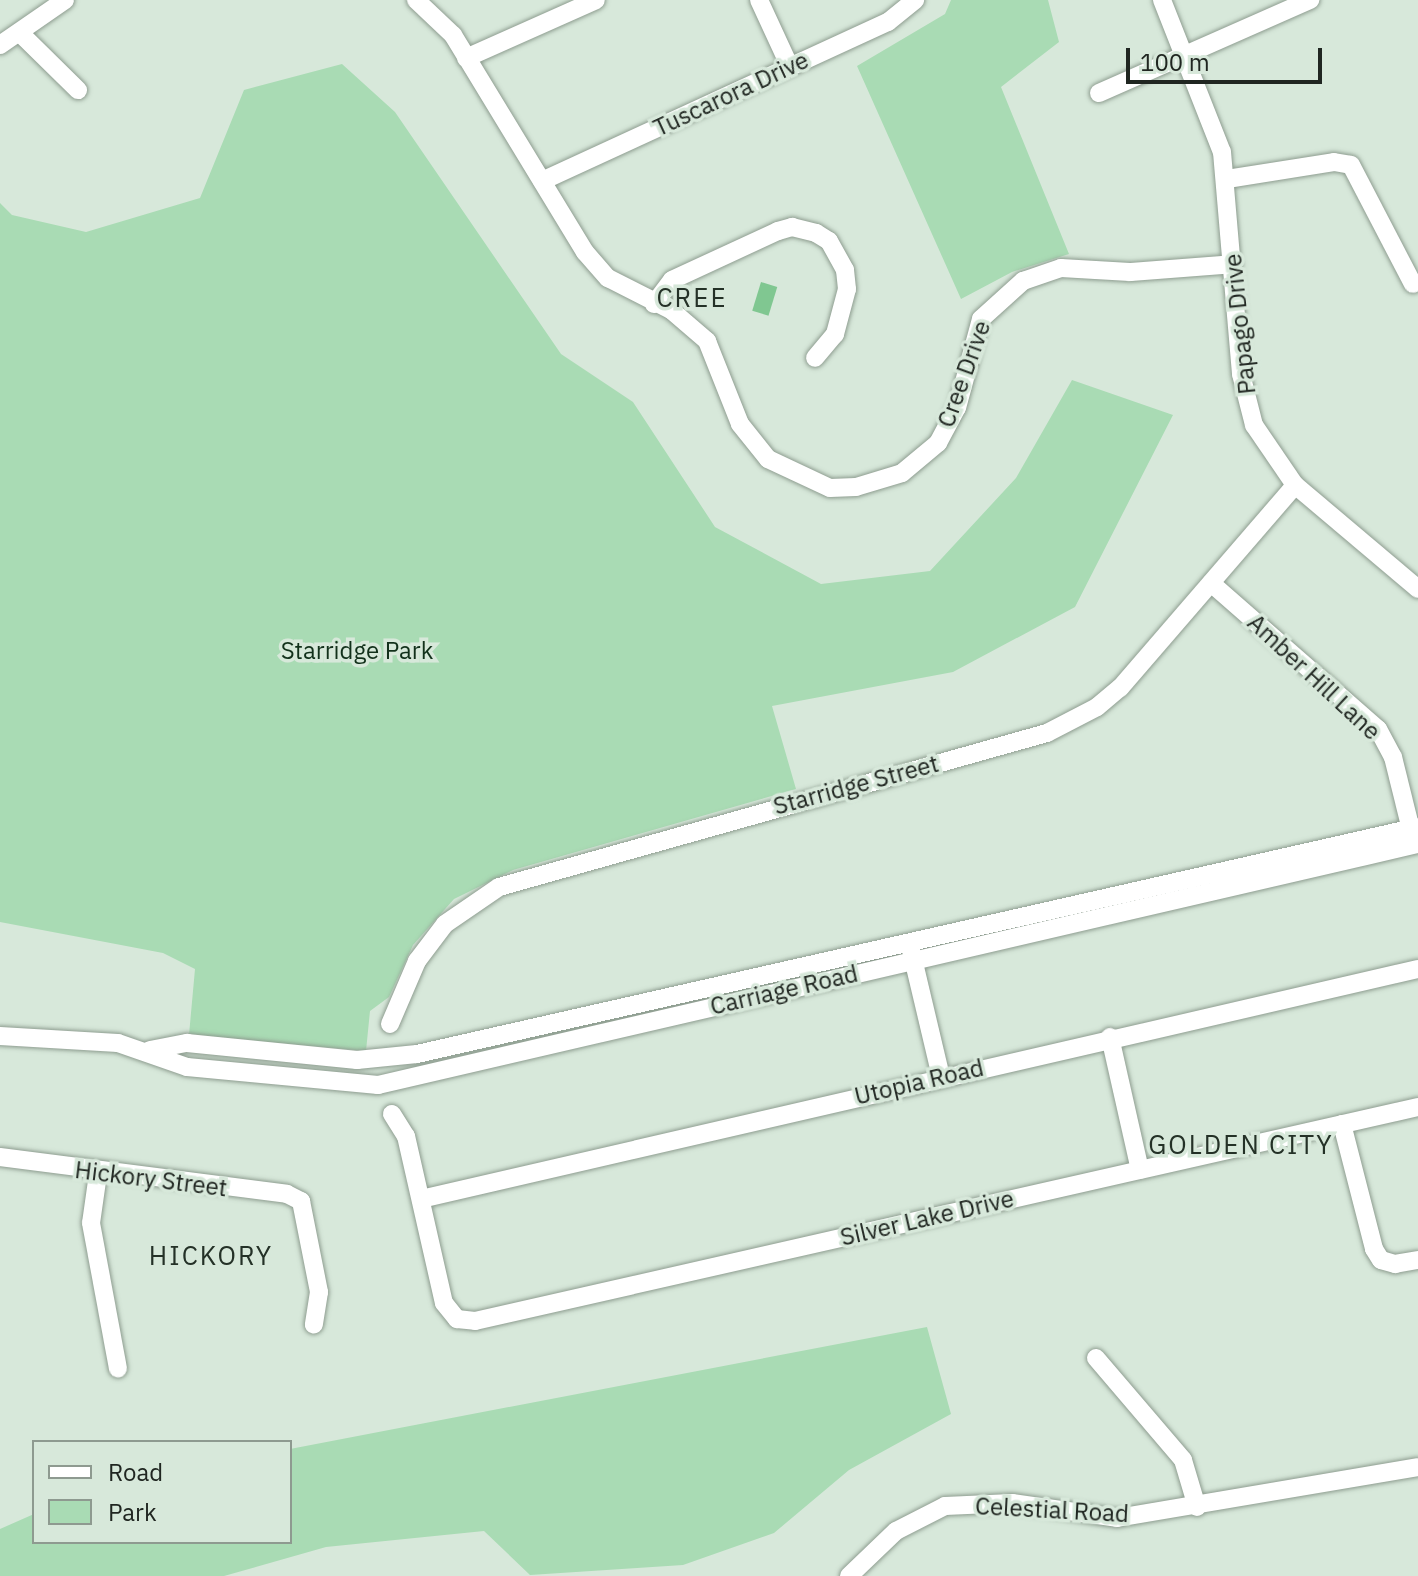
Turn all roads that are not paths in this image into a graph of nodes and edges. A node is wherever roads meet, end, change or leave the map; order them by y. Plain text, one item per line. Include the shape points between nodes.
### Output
1 (65, 0) edge
2 (416, 0) edge
3 (596, 0) edge
4 (759, 0) edge
5 (915, 0) edge
6 (1162, 0) edge
7 (1310, 0) edge
8 (21, 34) junction
9 (0, 45) edge
10 (1187, 55) junction
11 (466, 58) junction
12 (790, 67) junction
13 (78, 90) dead end
14 (1099, 93) dead end
15 (1227, 179) junction
16 (542, 181) junction
17 (1233, 264) junction
18 (1413, 284) dead end
19 (654, 304) junction
20 (815, 358) dead end
21 (1295, 485) junction
22 (1211, 583) junction
23 (1418, 589) edge
24 (1415, 836) edge
25 (911, 952) junction
26 (1418, 969) edge
27 (390, 1024) dead end
28 (0, 1036) edge
29 (1110, 1037) junction
30 (150, 1050) junction
31 (264, 1050) junction
32 (453, 1055) junction
33 (262, 1076) junction
34 (941, 1077) junction
35 (1418, 1107) edge
36 (392, 1114) dead end
37 (1342, 1124) junction
38 (0, 1157) edge
39 (1140, 1170) junction
40 (98, 1174) junction
41 (421, 1199) junction
42 (1418, 1260) edge
43 (314, 1325) dead end
44 (1096, 1358) dead end
45 (118, 1369) dead end
46 (1418, 1467) edge
47 (1197, 1507) junction
48 (849, 1576) edge

1 - 8 street
2 - 11 street, Cree Drive via 453,35
3 - 11 street
4 - 12 street
5 - 12 street, Tuscarora Drive via 888,22
6 - 10 street, Papago Drive
7 - 10 street
8 - 9 street
8 - 13 street
10 - 14 street
10 - 15 street, Papago Drive
11 - 16 street, Cree Drive
12 - 16 street, Tuscarora Drive
15 - 17 street, Papago Drive
15 - 18 street via 1334,162 1351,165
16 - 19 street, Cree Drive via 585,252 608,278
17 - 19 street, Cree Drive via 1130,272 1061,268 1023,281 981,319 957,408 938,443 902,473 856,487 830,488 768,459 740,424 707,341 671,310
17 - 21 street, Papago Drive via 1241,374 1254,425
19 - 20 street via 672,280 778,231 792,227 816,233 829,241 845,270 847,289 835,334
21 - 22 street, Starridge Street
21 - 23 street, Papago Drive
22 - 24 street, Amber Hill Lane via 1378,729 1393,757
22 - 27 street, Starridge Street via 1120,688 1097,707 1047,733 749,813 483,895 445,924 417,961
24 - 25 street, Carriage Road
25 - 32 street, Carriage Road
25 - 34 street
26 - 29 street, Utopia Road
28 - 30 street, Carriage Road
29 - 34 street, Utopia Road
29 - 39 street
30 - 31 street, Carriage Road via 187,1043
30 - 33 street, Carriage Road via 175,1064
31 - 32 street, Carriage Road via 357,1060
31 - 33 street
32 - 33 street, Carriage Road via 369,1085
34 - 41 street, Utopia Road
35 - 37 street, Silver Lake Drive
36 - 41 street via 406,1136
37 - 39 street, Silver Lake Drive
37 - 42 street via 1374,1249 1381,1260 1395,1264
38 - 40 street, Hickory Street
39 - 41 street, Silver Lake Drive via 475,1321 457,1319 444,1303
40 - 43 street, Hickory Street via 287,1194 301,1201 319,1292
40 - 45 street via 91,1223
44 - 47 street via 1183,1460
46 - 47 street, Celestial Road
47 - 48 street, Celestial Road via 1117,1518 1012,1503 945,1506 896,1531

